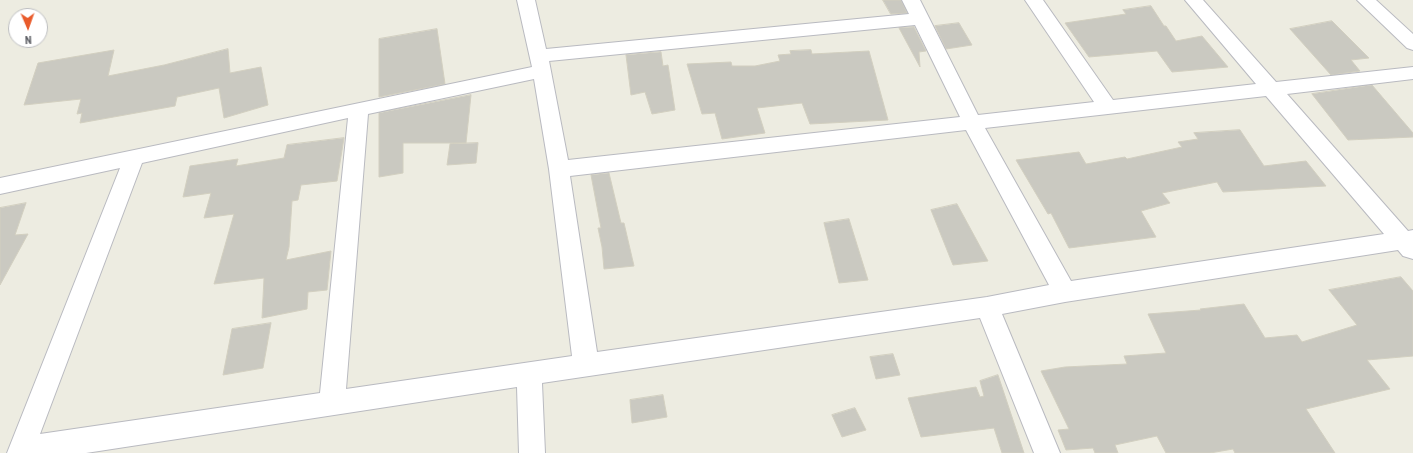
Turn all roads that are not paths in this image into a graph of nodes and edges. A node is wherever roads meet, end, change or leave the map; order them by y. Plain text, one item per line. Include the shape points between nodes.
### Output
1 (526, 0) edge
2 (911, 0) edge
3 (1034, 0) edge
4 (1194, 0) edge
5 (1366, 0) edge
6 (920, 19) junction
7 (1413, 44) edge
8 (540, 64) junction
9 (1413, 73) edge
10 (1271, 89) junction
11 (1108, 108) junction
12 (359, 109) junction
13 (973, 124) junction
14 (134, 158) junction
15 (560, 169) junction
16 (0, 186) edge
17 (1410, 244) edge
18 (1065, 292) junction
19 (986, 306) junction
20 (586, 365) junction
21 (529, 374) junction
22 (332, 404) junction
23 (20, 452) edge
24 (532, 453) edge
25 (1047, 453) edge

1 - 8 street
2 - 6 street
3 - 11 street
4 - 10 street
5 - 7 street
6 - 8 street
6 - 13 street
8 - 12 street
8 - 15 street
9 - 10 street
10 - 11 street
10 - 17 street
11 - 13 street
12 - 14 street
12 - 22 street
13 - 15 street
13 - 18 street
14 - 16 street
14 - 23 street
15 - 20 street
17 - 18 street
18 - 19 street
19 - 20 street
19 - 25 street
20 - 21 street
21 - 22 street
21 - 24 street
22 - 23 street

